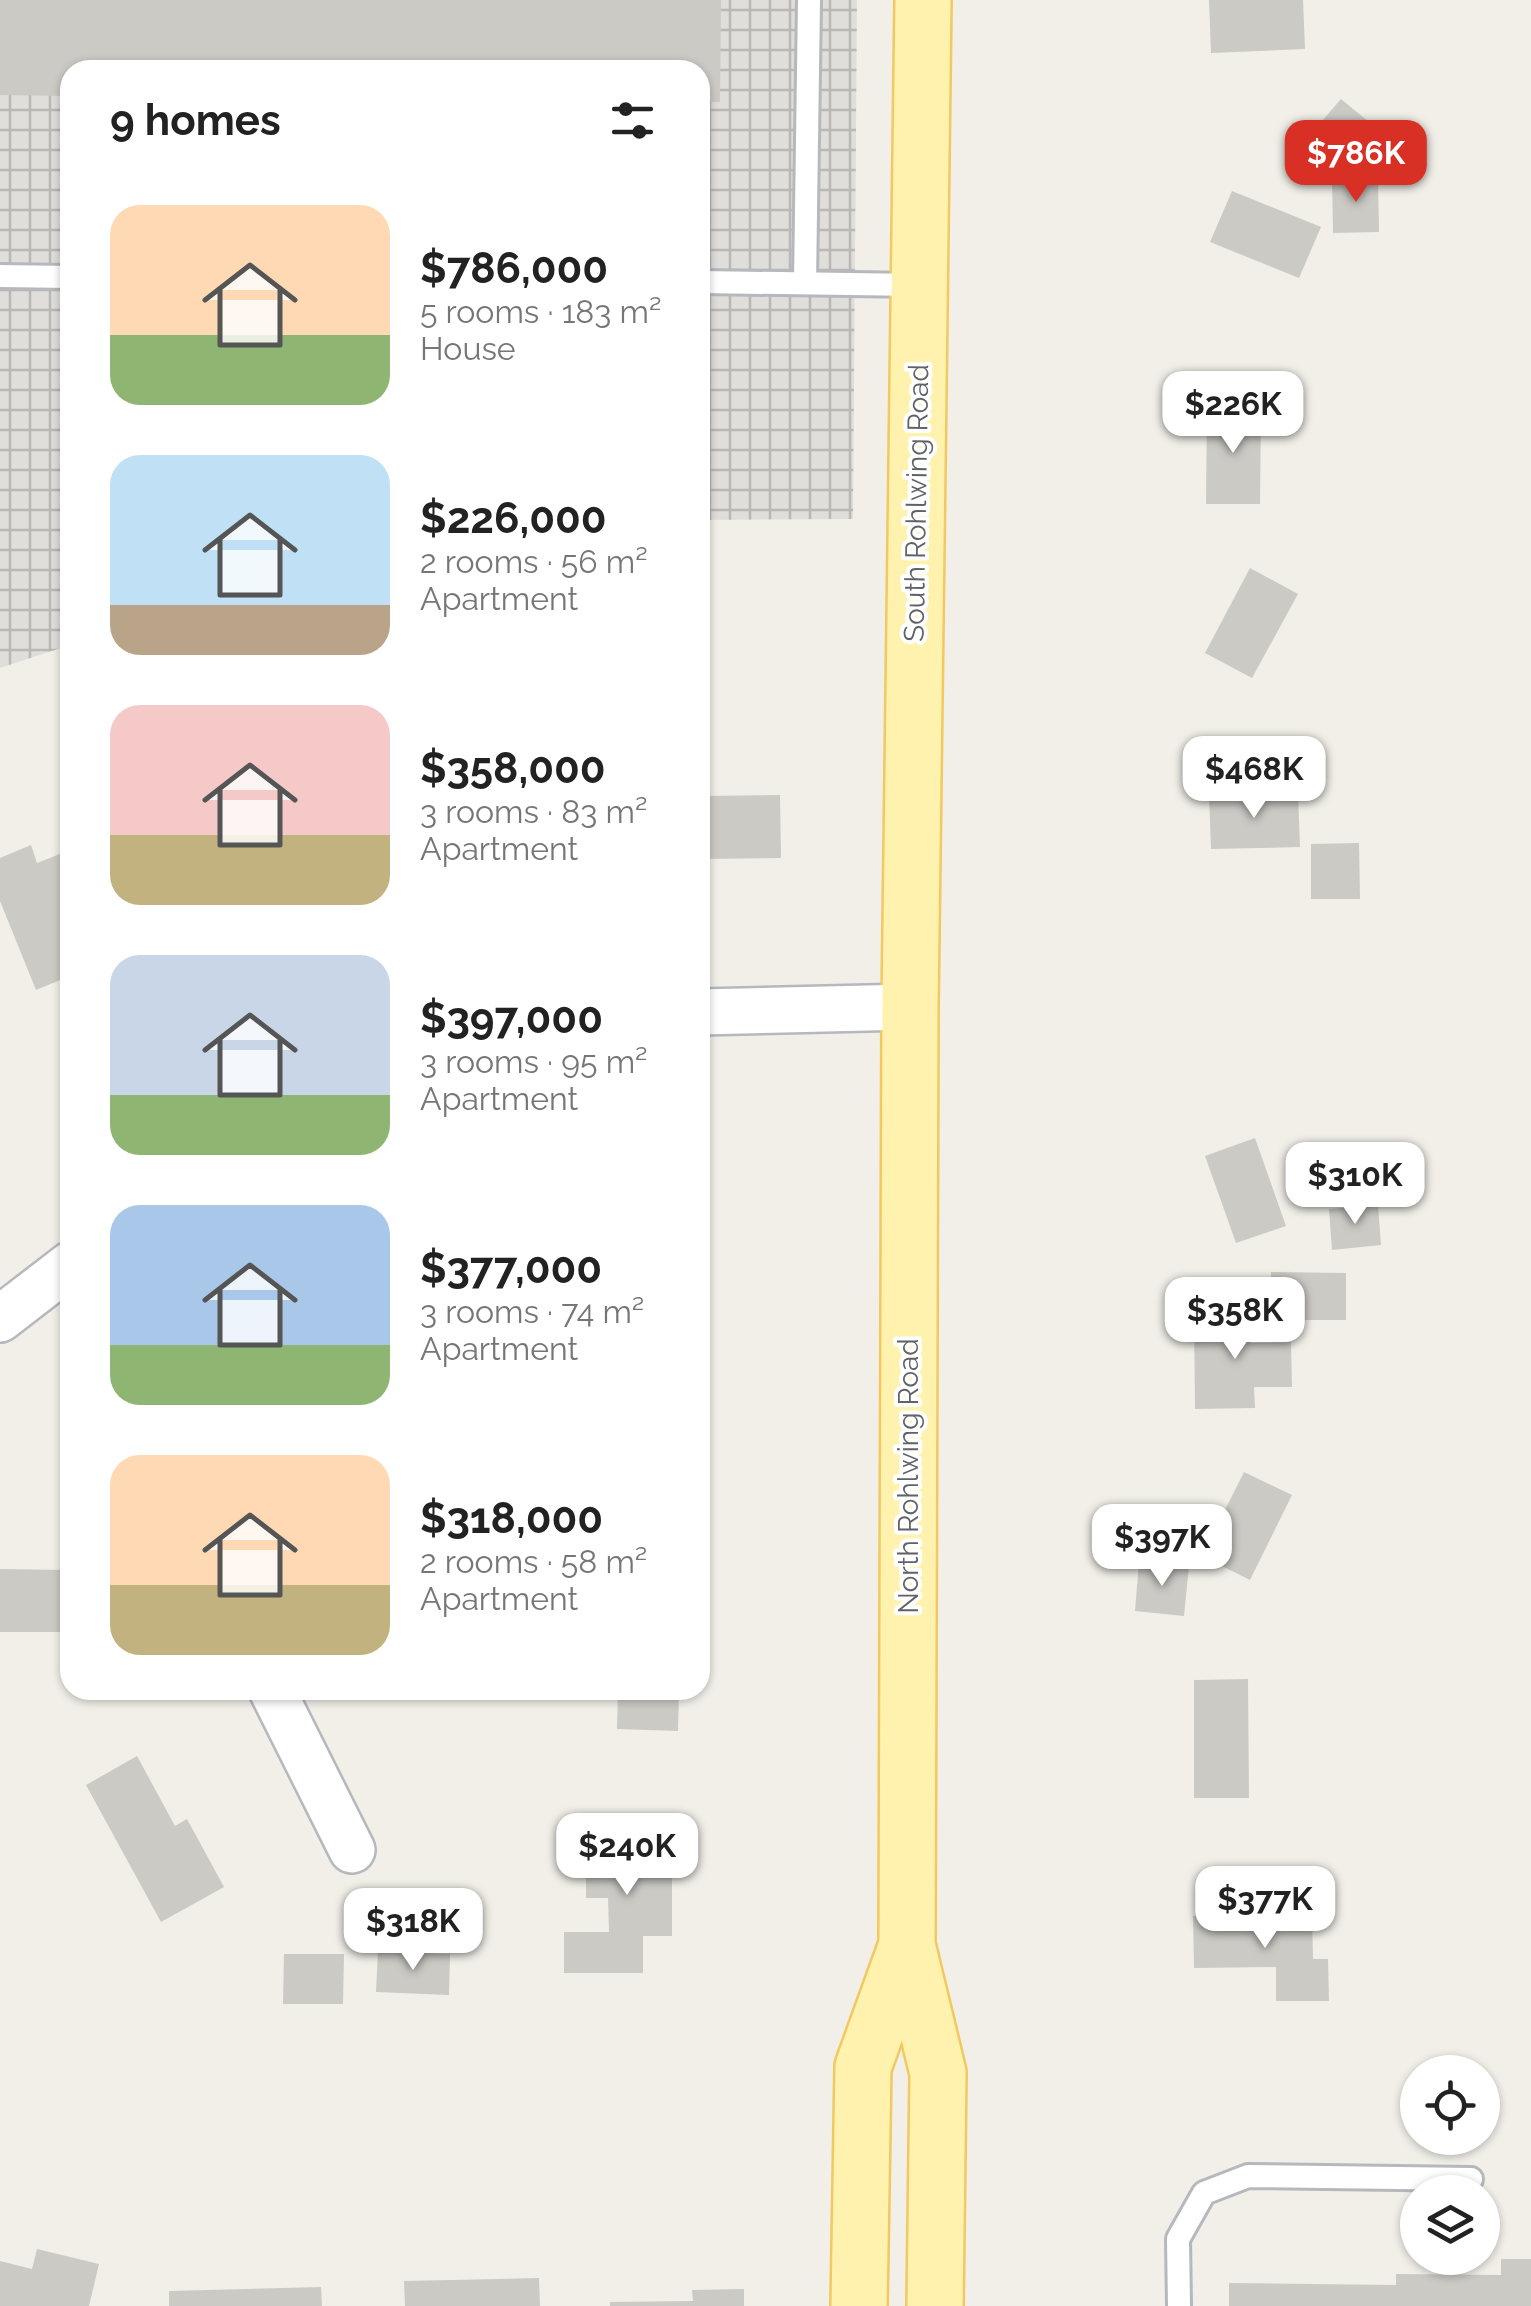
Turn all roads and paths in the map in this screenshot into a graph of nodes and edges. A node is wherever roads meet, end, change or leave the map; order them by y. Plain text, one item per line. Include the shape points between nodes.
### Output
1 (809, 0) edge
2 (923, 0) edge
3 (0, 276) edge
4 (60, 277) edge
5 (710, 282) edge
6 (805, 283) junction
7 (919, 284) junction
8 (910, 1006) junction
9 (710, 1012) edge
10 (60, 1282) edge
11 (0, 1319) edge
12 (277, 1700) edge
13 (352, 1850) dead end
14 (907, 1946) junction
15 (1400, 2178) edge
16 (860, 2306) edge
17 (936, 2306) edge
18 (1179, 2306) edge

1 - 6 lane
2 - 7 main road, South Rohlwing Road
3 - 4 lane
5 - 6 lane
6 - 7 lane
7 - 8 main road, South Rohlwing Road
8 - 9 street
8 - 14 main road, North Rohlwing Road
10 - 11 street
12 - 13 street
14 - 16 main road, North Rohlwing Road via 863,2066
14 - 17 main road, North Rohlwing Road via 938,2074
15 - 18 lane via 1248,2176 1204,2193 1178,2239

